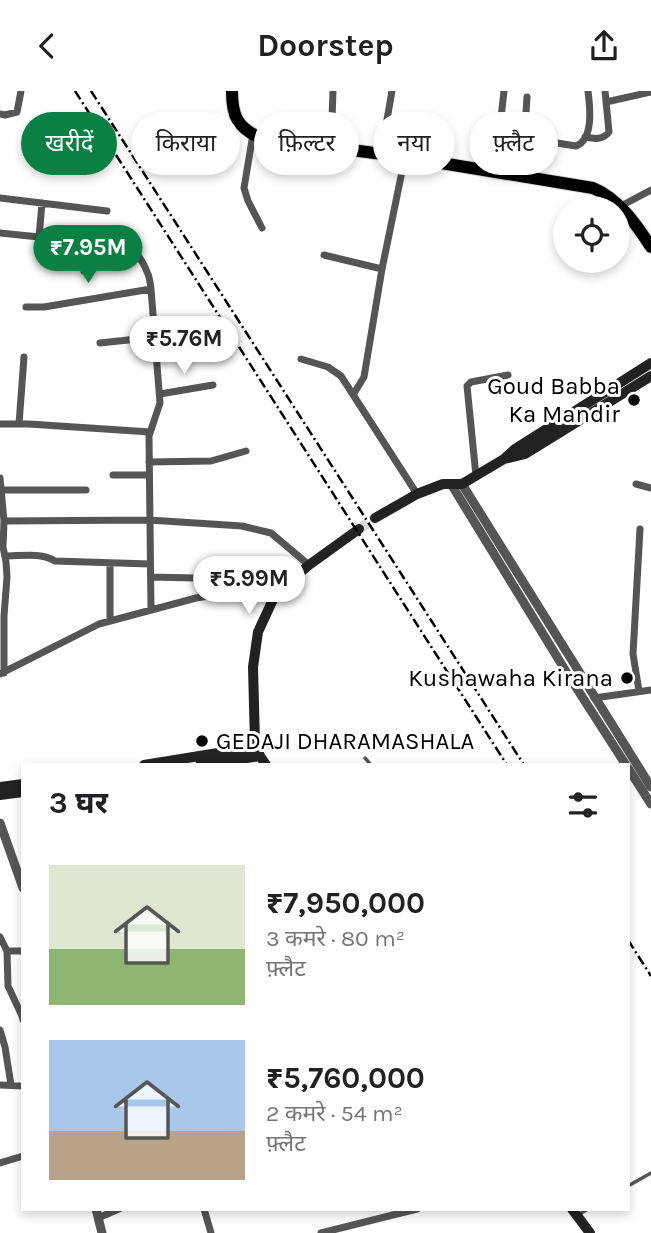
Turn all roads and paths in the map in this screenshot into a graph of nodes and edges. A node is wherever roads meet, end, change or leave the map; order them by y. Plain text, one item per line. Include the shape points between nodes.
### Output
1 (21, 91) edge
2 (232, 91) edge
3 (333, 91) edge
4 (392, 91) edge
5 (503, 91) edge
6 (588, 91) edge
7 (605, 91) edge
8 (651, 92) edge
9 (527, 97) dead end
10 (606, 101) junction
11 (332, 112) edge
12 (389, 112) edge
13 (501, 112) edge
14 (526, 112) edge
15 (0, 114) edge
16 (253, 134) joint
17 (585, 137) junction
18 (558, 143) edge
19 (401, 175) edge
20 (522, 175) edge
21 (651, 190) edge
22 (607, 196) edge
23 (0, 198) edge
24 (630, 201) edge
25 (42, 203) junction
26 (107, 211) dead end
27 (630, 218) edge
28 (262, 227) dead end
29 (0, 233) edge
30 (82, 236) junction
31 (39, 237) junction
32 (651, 247) edge
33 (324, 255) dead end
34 (382, 269) junction
35 (84, 271) dead end
36 (151, 289) junction
37 (26, 307) dead end
38 (156, 337) junction
39 (100, 342) dead end
40 (24, 357) dead end
41 (301, 359) dead end
42 (651, 363) edge
43 (508, 375) dead end
44 (651, 376) edge
45 (213, 385) dead end
46 (160, 394) junction
47 (352, 395) junction
48 (0, 424) edge
49 (19, 424) junction
50 (150, 432) junction
51 (246, 451) dead end
52 (504, 459) junction
53 (149, 462) junction
54 (113, 475) dead end
55 (149, 475) junction
56 (476, 476) junction
57 (0, 478) edge
58 (456, 484) junction
59 (636, 484) dead end
60 (651, 488) edge
61 (1, 490) edge
62 (86, 490) dead end
63 (417, 494) junction
64 (3, 517) edge
65 (376, 518) tunnel mouth
66 (149, 520) junction
67 (359, 529) tunnel mouth
68 (640, 529) dead end
69 (1, 547) edge
70 (5, 556) junction
71 (110, 563) junction
72 (150, 563) junction
73 (309, 565) junction
74 (151, 577) junction
75 (238, 579) dead end
76 (276, 593) junction
77 (151, 610) junction
78 (110, 621) junction
79 (2, 674) edge
80 (651, 689) edge
81 (639, 691) junction
82 (594, 698) junction
83 (260, 756) edge
84 (365, 758) dead end
85 (170, 763) edge
86 (213, 763) edge
87 (369, 763) edge
88 (624, 763) edge
89 (630, 772) edge
90 (21, 784) edge
91 (0, 787) edge
92 (651, 787) edge
93 (21, 792) edge
94 (0, 795) edge
95 (651, 804) edge
96 (0, 823) edge
97 (21, 882) edge
98 (0, 937) edge
99 (7, 951) junction
100 (21, 951) edge
101 (21, 1014) edge
102 (0, 1030) edge
103 (2, 1043) edge
104 (0, 1085) edge
105 (11, 1085) junction
106 (21, 1086) edge
107 (21, 1157) edge
108 (0, 1163) edge
109 (651, 1173) edge
110 (630, 1185) edge
111 (205, 1211) edge
112 (410, 1211) edge
113 (574, 1212) edge
114 (97, 1213) edge
115 (332, 1232) edge
116 (102, 1233) edge
117 (211, 1233) edge
118 (321, 1233) edge
119 (590, 1233) edge

1 - 15 street via 17,113
2 - 16 highway via 238,123
3 - 11 street
4 - 12 street
5 - 13 street
6 - 17 street via 591,115
7 - 10 street
8 - 10 street
9 - 14 street
10 - 17 street via 609,132 600,138
16 - 28 street via 244,188
17 - 18 street via 581,145
19 - 34 street
20 - 22 highway via 598,190
21 - 24 street
23 - 25 street
25 - 26 street
25 - 31 street
27 - 32 highway
29 - 31 street
30 - 31 street
30 - 35 street
30 - 36 street via 122,236 143,263
33 - 34 street
34 - 47 street via 364,377
36 - 37 street
36 - 38 street
38 - 39 street
38 - 46 street
40 - 49 street
41 - 47 street via 332,369
42 - 52 main road
43 - 56 street via 467,386
44 - 52 main road via 525,454
45 - 46 street
46 - 50 street
47 - 63 street
48 - 49 street
49 - 50 street
50 - 53 street
51 - 53 street via 211,461
52 - 56 main road
53 - 55 street
54 - 55 street
55 - 66 street
56 - 58 main road
57 - 61 street
58 - 63 main road
58 - 82 street
58 - 88 street
59 - 60 street
61 - 62 street
61 - 64 street
63 - 65 main road
64 - 66 street
64 - 69 street
66 - 72 street
66 - 73 street via 242,526 271,533
67 - 73 main road
68 - 81 street via 633,654
69 - 70 street
70 - 71 street
70 - 79 street
71 - 72 street
71 - 78 street
72 - 74 street
73 - 76 main road
74 - 75 street
74 - 77 street
76 - 77 street via 227,593
76 - 83 main road via 258,632 253,667
77 - 78 street
78 - 79 street
80 - 81 street
81 - 82 street
82 - 92 street
83 - 85 main road
83 - 86 main road
84 - 87 lane
89 - 95 street
90 - 91 main road
93 - 94 main road
96 - 97 street
98 - 99 street
99 - 100 street
99 - 101 street via 8,986
102 - 103 street
103 - 105 street
104 - 105 street
105 - 106 street
107 - 108 street
109 - 110 lane
111 - 117 street
112 - 115 street
113 - 119 main road
114 - 116 street
115 - 118 street

